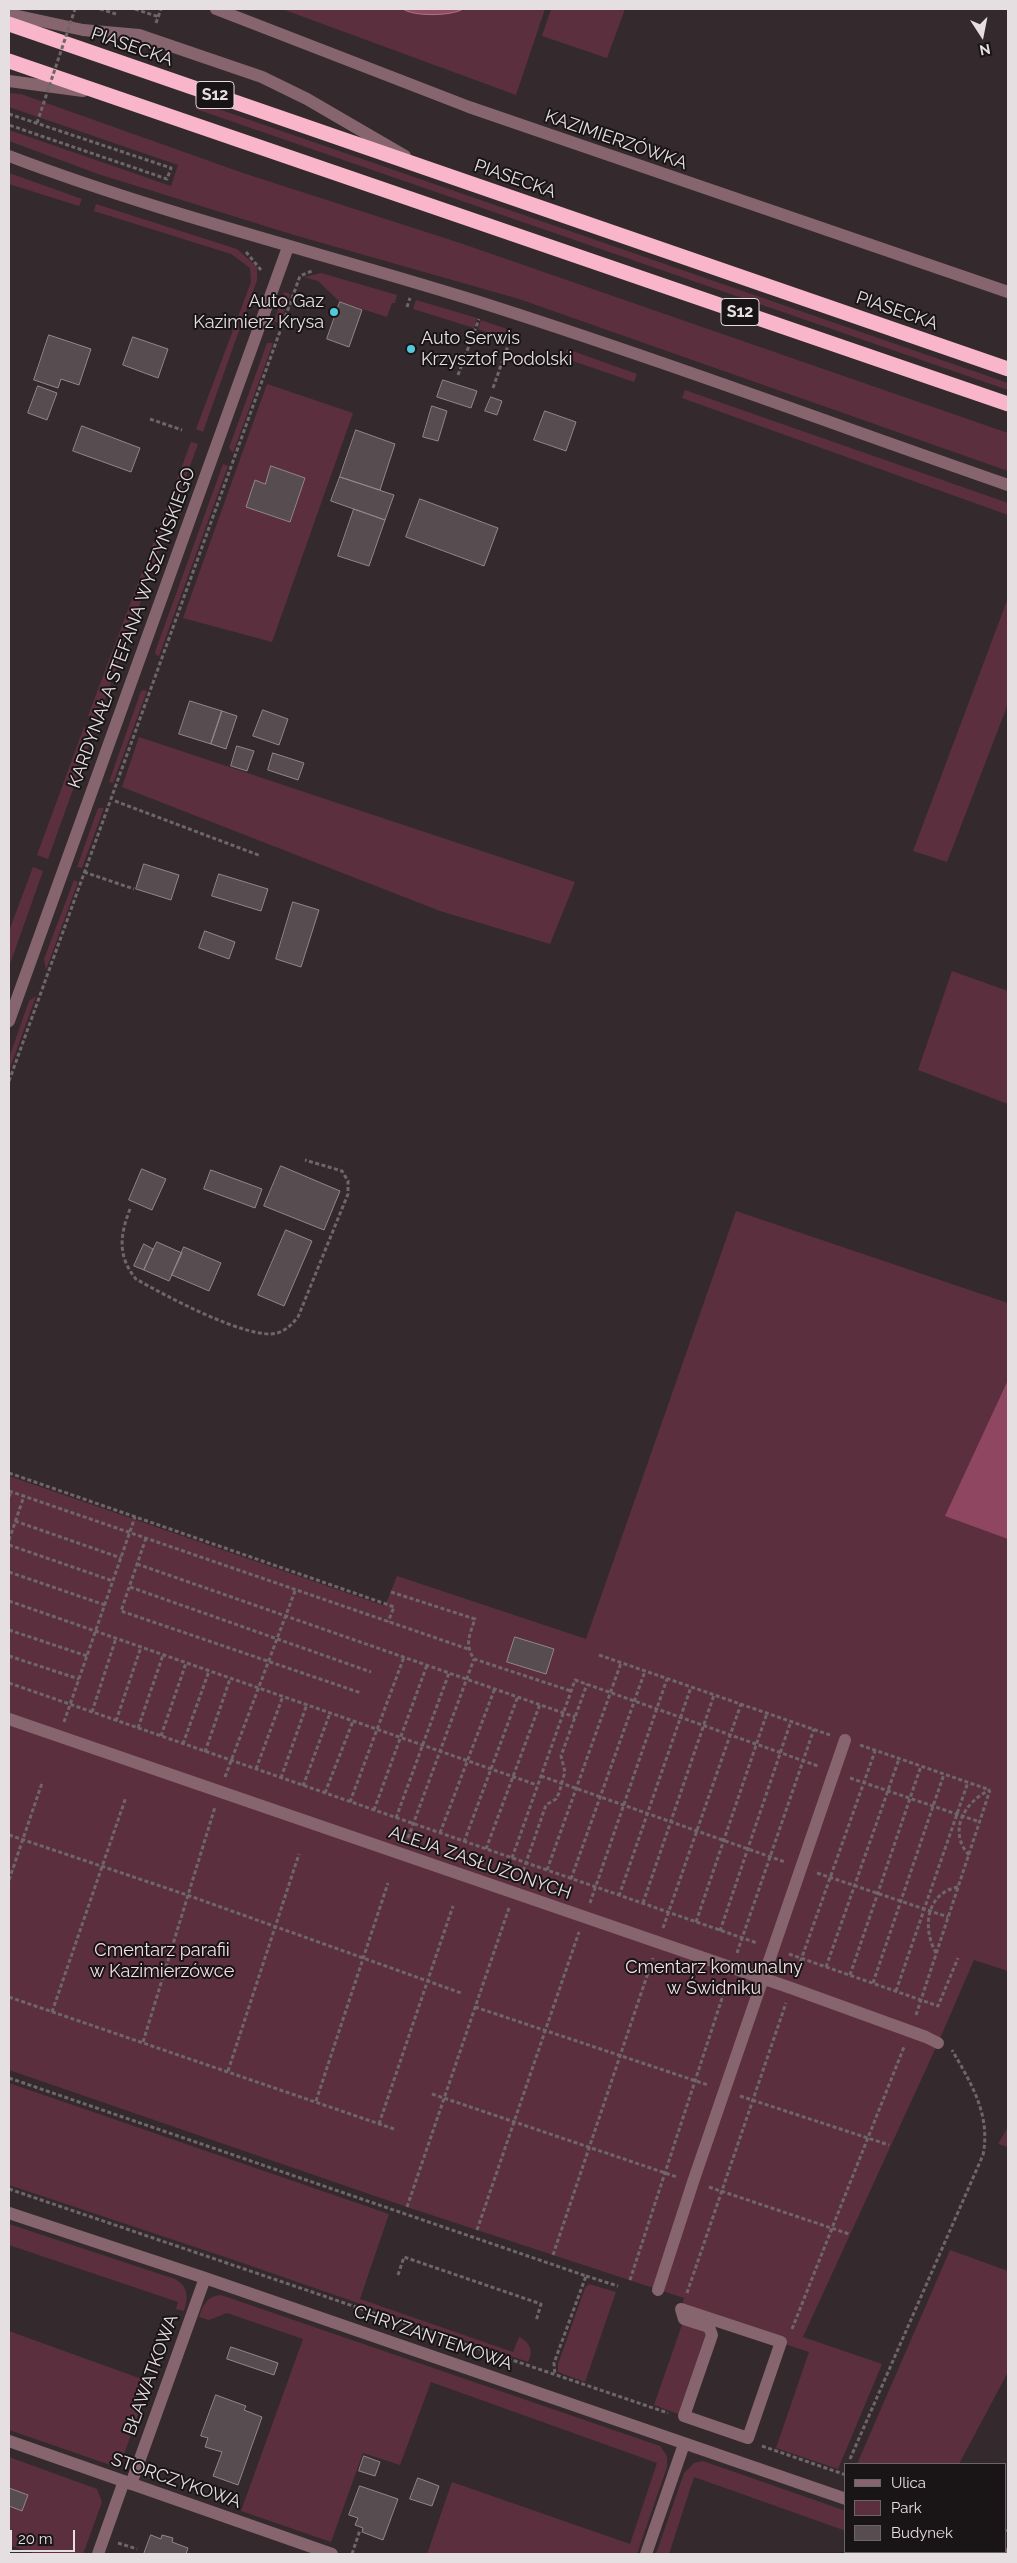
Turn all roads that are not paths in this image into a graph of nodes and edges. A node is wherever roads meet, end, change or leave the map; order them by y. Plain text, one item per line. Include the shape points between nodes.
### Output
1 (216, 9) edge
2 (9, 14) edge
3 (9, 24) edge
4 (9, 61) edge
5 (9, 81) edge
6 (104, 94) junction
7 (9, 156) edge
8 (420, 165) junction
9 (288, 247) junction
10 (1008, 292) edge
11 (1008, 369) edge
12 (1008, 404) edge
13 (1008, 485) edge
14 (9, 1021) edge
15 (9, 1719) edge
16 (845, 1740) road end
17 (762, 1979) junction
18 (938, 2044) road end
19 (9, 2213) edge
20 (205, 2278) junction
21 (658, 2290) dead end
22 (684, 2416) joint
23 (9, 2441) edge
24 (684, 2444) junction
25 (127, 2483) junction
26 (844, 2498) edge
27 (98, 2554) edge
28 (332, 2554) edge
29 (646, 2554) edge

1 - 10 street, KAZIMIERZÓWKA via 469,107
2 - 8 street via 83,30 139,34 262,77 307,99
3 - 8 highway, PIASECKA / S12
4 - 6 highway, S12
5 - 6 street
6 - 12 highway, S12
7 - 9 street via 152,206
8 - 11 highway, PIASECKA / S12
9 - 13 street via 519,315
9 - 14 street, KARDYNAŁA STEFANA WYSZYŃSKIEGO
15 - 17 street, ALEJA ZASŁUŻONYCH
16 - 17 street
17 - 18 street, ALEJA ZASŁUŻONYCH
17 - 21 street
19 - 20 street, CHRYZANTEMOWA
20 - 24 street, CHRYZANTEMOWA
20 - 25 street, BŁAWATKOWA
22 - 22 street via 712,2335 709,2327 684,2319 681,2309 781,2342 748,2438
23 - 25 street, STORCZYKOWA
24 - 26 street, CHRYZANTEMOWA
24 - 29 street
25 - 27 street, BŁAWATKOWA
25 - 28 street, STORCZYKOWA

